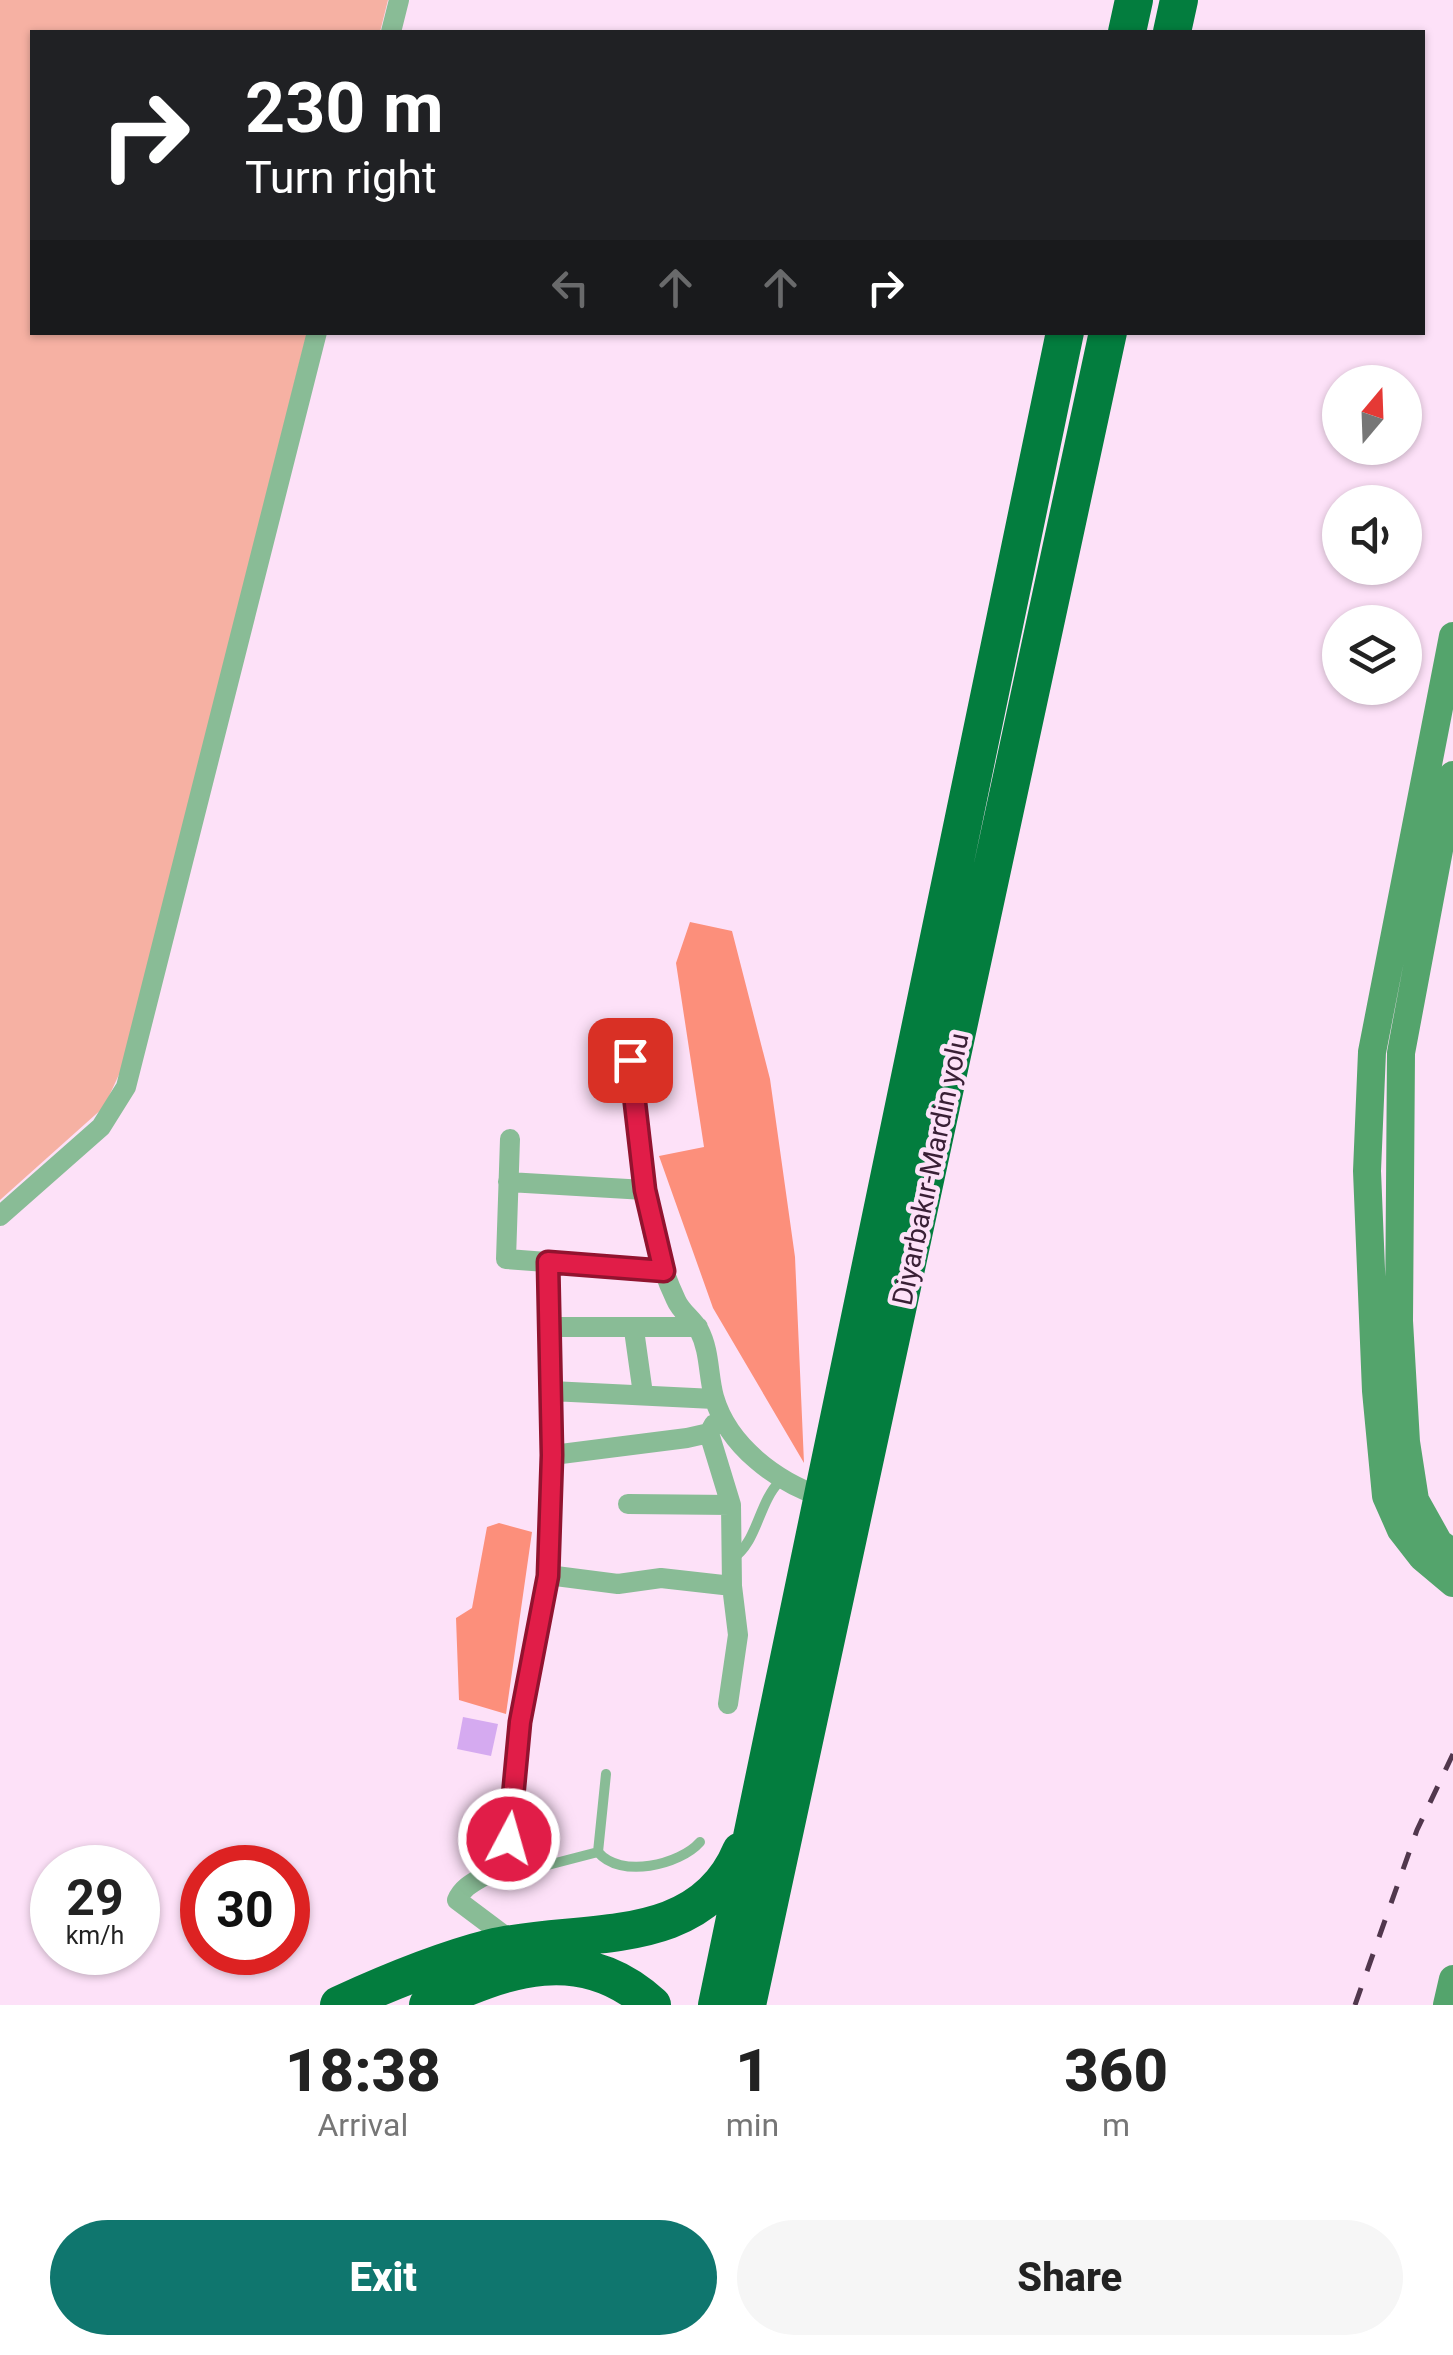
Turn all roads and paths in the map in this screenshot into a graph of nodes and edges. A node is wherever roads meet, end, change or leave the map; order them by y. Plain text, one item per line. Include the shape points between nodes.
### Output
1 (399, 0) edge
2 (1134, 0) edge
3 (1179, 0) edge
4 (392, 30) edge
5 (1127, 30) edge
6 (1172, 30) edge
7 (316, 335) edge
8 (1063, 335) edge
9 (1107, 335) edge
10 (1453, 636) edge
11 (1453, 775) edge
12 (630, 1060) dead end
13 (510, 1139) dead end
14 (508, 1182) junction
15 (645, 1190) junction
16 (0, 1216) edge
17 (548, 1262) junction
18 (664, 1271) junction
19 (549, 1327) junction
20 (698, 1327) junction
21 (634, 1330) junction
22 (551, 1391) junction
23 (643, 1394) junction
24 (718, 1405) junction
25 (708, 1433) junction
26 (552, 1455) junction
27 (780, 1481) junction
28 (822, 1497) junction
29 (628, 1504) dead end
30 (732, 1505) junction
31 (1453, 1554) edge
32 (732, 1560) junction
33 (548, 1576) junction
34 (1453, 1583) edge
35 (732, 1586) junction
36 (728, 1704) dead end
37 (606, 1774) dead end
38 (764, 1800) junction
39 (700, 1842) dead end
40 (598, 1852) junction
41 (499, 1870) junction
42 (514, 1944) junction
43 (1453, 1979) edge
44 (339, 2005) edge
45 (428, 2005) edge
46 (652, 2005) edge
47 (718, 2005) edge
48 (747, 2005) edge
49 (1448, 2005) edge

1 - 4 street
2 - 5 highway
3 - 6 highway
7 - 16 street via 126,1087 101,1128
8 - 28 highway, Diyarbakır-Mardin yolu
9 - 48 highway, Diyarbakır-Mardin yolu
10 - 34 street via 1372,1052 1366,1172 1386,1496 1401,1530
11 - 31 street via 1402,1053 1399,1320 1416,1500
12 - 15 street
13 - 14 street
14 - 15 street
14 - 17 street via 506,1258
15 - 18 street
17 - 18 street
17 - 19 street
18 - 20 street via 684,1315
19 - 21 street
19 - 22 street
20 - 21 street
20 - 24 street
21 - 23 street
22 - 23 street
22 - 26 street
23 - 24 street
24 - 25 street
24 - 27 street via 752,1455
25 - 26 street
25 - 30 street
26 - 33 street
27 - 28 street
27 - 32 lane
28 - 38 highway, Diyarbakır-Mardin yolu
29 - 30 street
30 - 32 street
32 - 35 street
33 - 35 street
33 - 41 street
35 - 36 street via 738,1635
37 - 40 lane
38 - 42 highway via 715,1896 690,1913 646,1928
38 - 47 highway, Diyarbakır-Mardin yolu
39 - 40 lane via 690,1854 643,1865 620,1864
40 - 41 lane via 517,1873
41 - 42 street via 456,1900
42 - 44 highway
43 - 49 street
45 - 46 highway via 471,1984 572,1965 628,1983

